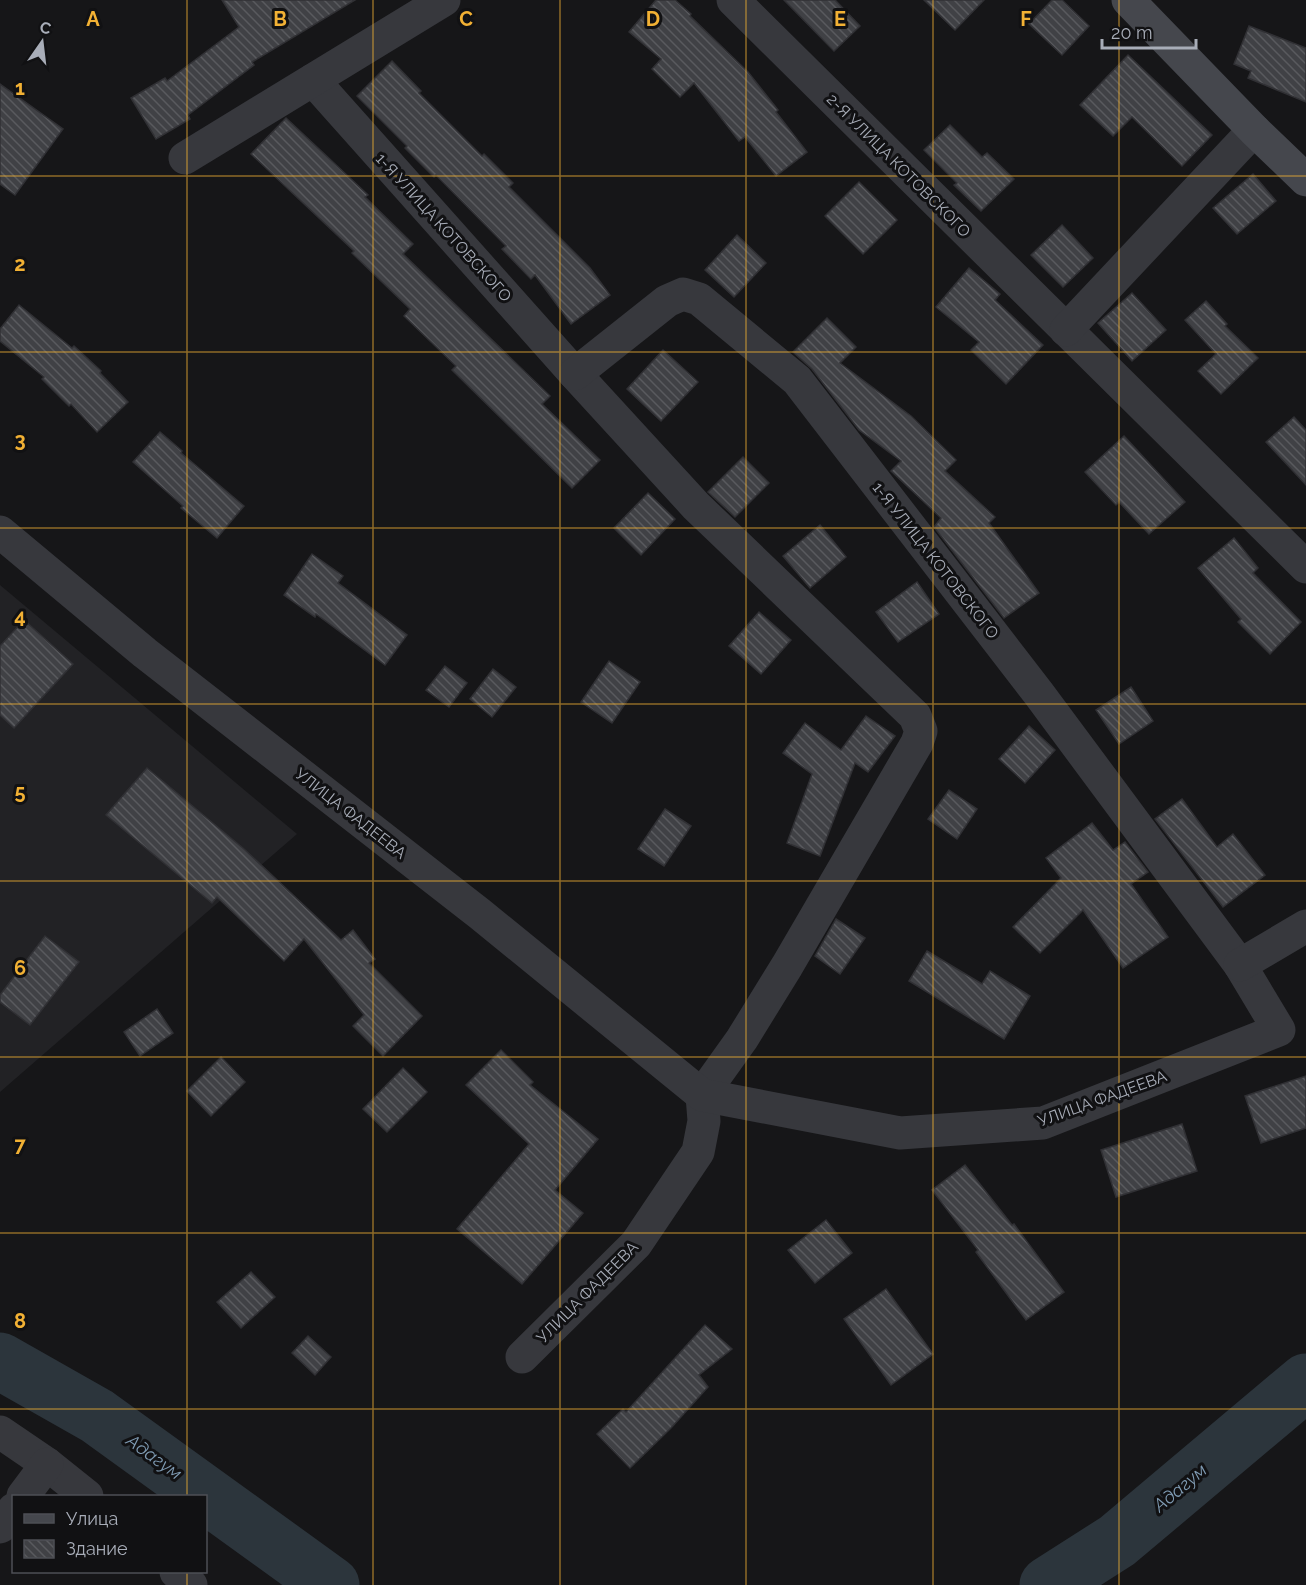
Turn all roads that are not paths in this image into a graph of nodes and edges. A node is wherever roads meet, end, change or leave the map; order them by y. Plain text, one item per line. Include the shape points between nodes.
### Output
1 (444, 0) edge
2 (733, 0) edge
3 (1128, 0) edge
4 (313, 80) junction
5 (1254, 130) junction
6 (185, 158) dead end
7 (1306, 180) edge
8 (1065, 330) junction
9 (575, 374) junction
10 (0, 532) edge
11 (1306, 567) edge
12 (1306, 926) edge
13 (1240, 964) junction
14 (702, 1095) junction
15 (522, 1357) dead end
16 (0, 1432) edge
17 (47, 1464) junction
18 (24, 1495) edge
19 (85, 1495) edge
20 (12, 1512) edge
21 (0, 1527) edge
22 (177, 1573) edge
23 (191, 1585) edge

1 - 4 street
2 - 8 street, 2-Я УЛИЦА КОТОВСКОГО
3 - 5 main road
4 - 6 street
4 - 9 street, 1-Я УЛИЦА КОТОВСКОГО
5 - 7 main road
5 - 8 street
8 - 11 street, 2-Я УЛИЦА КОТОВСКОГО
9 - 13 street, 1-Я УЛИЦА КОТОВСКОГО via 667,301 683,294 699,299 797,380 1039,694
9 - 14 street, 1-Я УЛИЦА КОТОВСКОГО via 696,506 915,716 921,731 787,966
10 - 14 street, УЛИЦА ФАДЕЕВА
12 - 13 street
13 - 14 street, УЛИЦА ФАДЕЕВА via 1279,1030 1043,1123 900,1133
14 - 15 street, УЛИЦА ФАДЕЕВА via 704,1121 698,1152 636,1244
16 - 17 street
17 - 18 street
17 - 19 street
20 - 21 street
22 - 23 street

